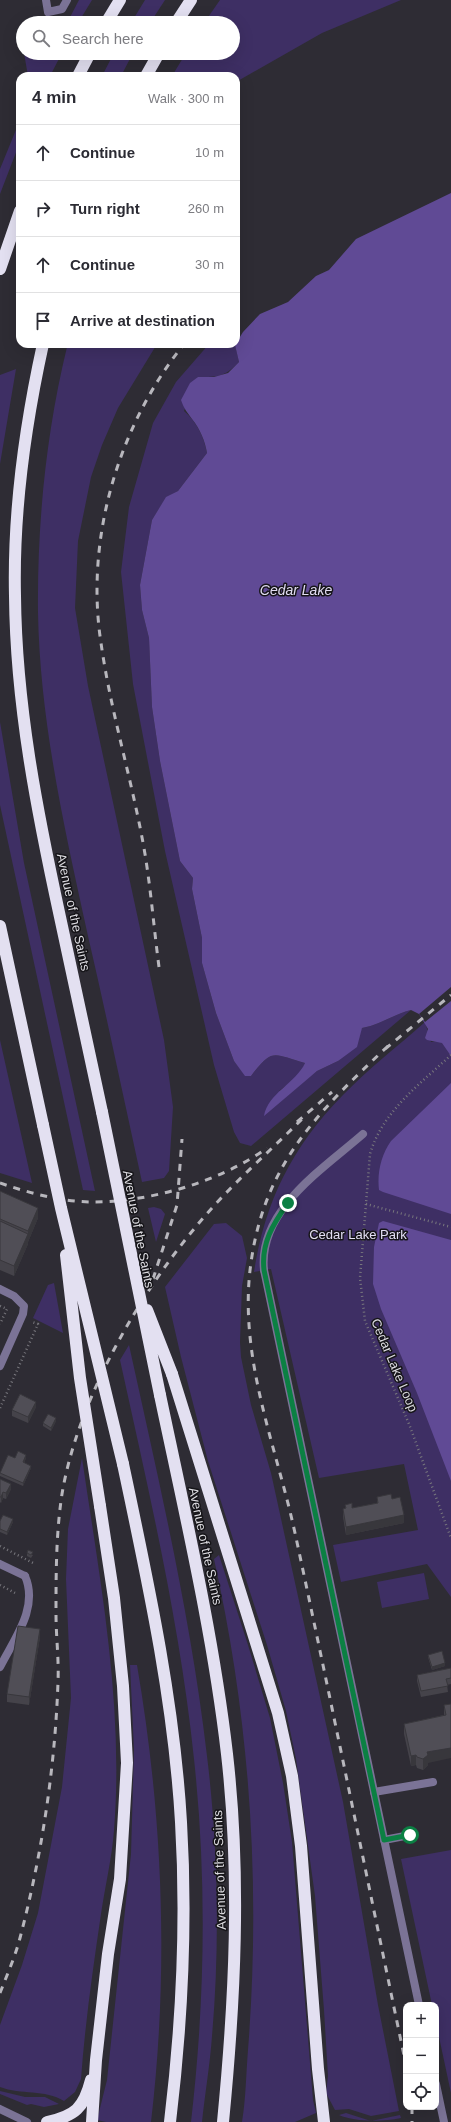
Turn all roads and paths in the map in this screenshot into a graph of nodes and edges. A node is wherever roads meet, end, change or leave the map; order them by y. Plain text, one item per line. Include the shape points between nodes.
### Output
1 (46, 0) edge
2 (67, 0) edge
3 (120, 0) edge
4 (191, 0) edge
5 (110, 16) edge
6 (181, 16) edge
7 (86, 60) edge
8 (155, 60) edge
9 (80, 72) edge
10 (148, 72) edge
11 (16, 223) edge
12 (0, 269) edge
13 (42, 348) edge
14 (0, 926) edge
15 (451, 1056) edge
16 (363, 1134) dead end
17 (366, 1204) junction
18 (61, 1208) junction
19 (451, 1226) edge
20 (134, 1273) junction
21 (0, 1289) edge
22 (0, 1306) edge
23 (32, 1322) dead end
24 (0, 1324) edge
25 (0, 1366) edge
26 (0, 1408) edge
27 (451, 1538) edge
28 (0, 1546) edge
29 (0, 1564) edge
30 (35, 1564) dead end
31 (0, 1585) edge
32 (18, 1594) dead end
33 (0, 1667) edge
34 (433, 1782) dead end
35 (374, 1792) junction
36 (410, 1835) dead end
37 (384, 1840) junction
38 (418, 2002) edge
39 (96, 2060) junction
40 (439, 2098) edge
41 (0, 2109) edge
42 (27, 2122) edge
43 (47, 2122) edge
44 (92, 2122) edge
45 (170, 2122) edge
46 (223, 2122) edge
47 (324, 2122) edge
48 (444, 2122) edge

1 - 2 street via 48,12 62,9
3 - 5 highway
4 - 6 highway
7 - 9 highway
8 - 10 highway
11 - 12 highway
13 - 20 highway, Avenue of the Saints, bridge via 30,408 22,468 16,548 14,595 22,714 52,877
14 - 18 highway, bridge
15 - 17 path, Cedar Lake Loop via 382,1125 370,1154
16 - 35 street via 298,1191 288,1203 271,1229 263,1256
17 - 19 path
17 - 27 path, Cedar Lake Loop via 360,1278 365,1321 409,1424
18 - 39 highway, bridge via 80,1378 114,1598 123,1686 127,1763 120,1879 108,1954
18 - 45 highway, bridge via 123,1464 153,1606 166,1687 181,1821 184,1889 180,2023
20 - 46 highway, Avenue of the Saints, bridge via 204,1607 217,1675 227,1755 233,1822 235,1948 233,2013
20 - 47 highway, bridge via 172,1374 278,1713 292,1776 301,1846
21 - 25 street via 14,1296 24,1306 24,1314
22 - 24 path via 6,1309
23 - 26 path via 38,1324
28 - 30 path
29 - 33 street via 25,1576 29,1587 28,1609
31 - 32 path
34 - 35 street
35 - 37 street
36 - 37 street
37 - 38 street
39 - 43 highway via 88,2090 80,2106 66,2117
39 - 44 highway
40 - 48 street
41 - 42 street

